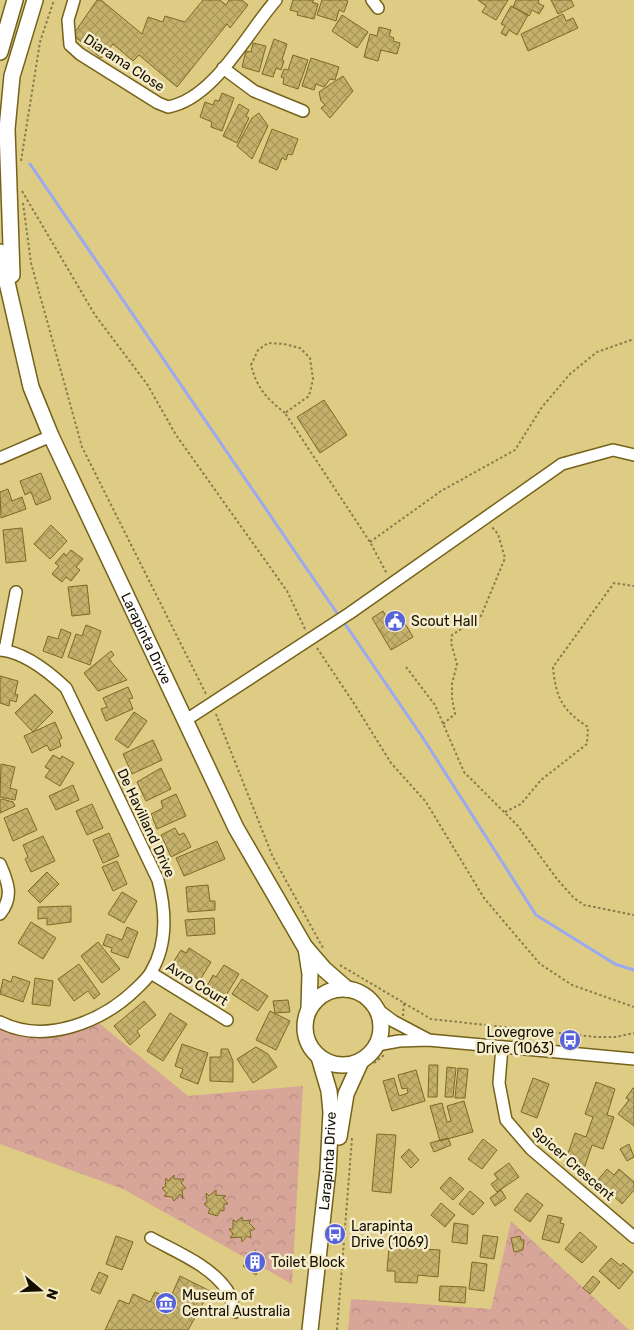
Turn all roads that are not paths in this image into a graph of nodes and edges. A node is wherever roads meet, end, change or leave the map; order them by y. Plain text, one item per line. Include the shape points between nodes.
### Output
1 (15, 0) edge
2 (35, 0) edge
3 (74, 0) edge
4 (276, 0) edge
5 (0, 52) edge
6 (224, 68) junction
7 (303, 111) dead end
8 (3, 160) edge
9 (0, 252) edge
10 (14, 319) junction
11 (52, 436) junction
12 (634, 455) edge
13 (0, 458) edge
14 (16, 592) dead end
15 (3, 650) edge
16 (186, 720) junction
17 (0, 864) edge
18 (0, 914) edge
19 (305, 947) junction
20 (151, 973) junction
21 (346, 989) junction
22 (377, 1008) junction
23 (309, 1009) junction
24 (226, 1020) dead end
25 (0, 1022) edge
26 (428, 1040) junction
27 (377, 1045) junction
28 (502, 1047) junction
29 (319, 1057) junction
30 (634, 1059) edge
31 (369, 1063) junction
32 (633, 1234) edge
33 (151, 1238) dead end
34 (313, 1296) junction
35 (235, 1312) dead end
36 (310, 1330) edge

1 - 5 main road
2 - 8 main road, Larapinta Drive via 12,76
3 - 6 street, Diarama Close via 68,20 70,45 158,103 168,107 193,99
4 - 6 street, Diarama Close
6 - 7 street via 262,95
8 - 10 main road, Larapinta Drive
9 - 10 main road, Larapinta Drive
10 - 11 main road, Larapinta Drive via 32,387
11 - 13 street
11 - 16 main road, Larapinta Drive
12 - 16 street via 613,450 562,464 350,612
14 - 15 street
15 - 20 street, De Havilland Drive via 21,656 51,674 66,688 158,880 165,906 164,929 161,948
16 - 19 main road, Larapinta Drive via 236,828
17 - 18 street via 8,883 9,900
19 - 21 main road, Larapinta Drive
19 - 23 main road, Larapinta Drive via 310,974
20 - 24 street, Avro Court
20 - 25 street, De Havilland Drive via 128,996 94,1019 74,1027 51,1031
21 - 22 main road via 361,993
21 - 23 main road via 325,993
22 - 26 street via 393,1021
22 - 27 main road via 381,1030
23 - 29 main road via 305,1031 309,1045
26 - 27 street
26 - 28 street
27 - 31 main road
28 - 30 street
28 - 32 street, Spicer Crescent via 499,1083 506,1120 531,1148
29 - 31 main road via 339,1065
29 - 34 main road, Larapinta Drive via 332,1112
31 - 34 main road, Larapinta Drive via 343,1105
33 - 35 street via 217,1278 228,1291
34 - 36 main road, Larapinta Drive

